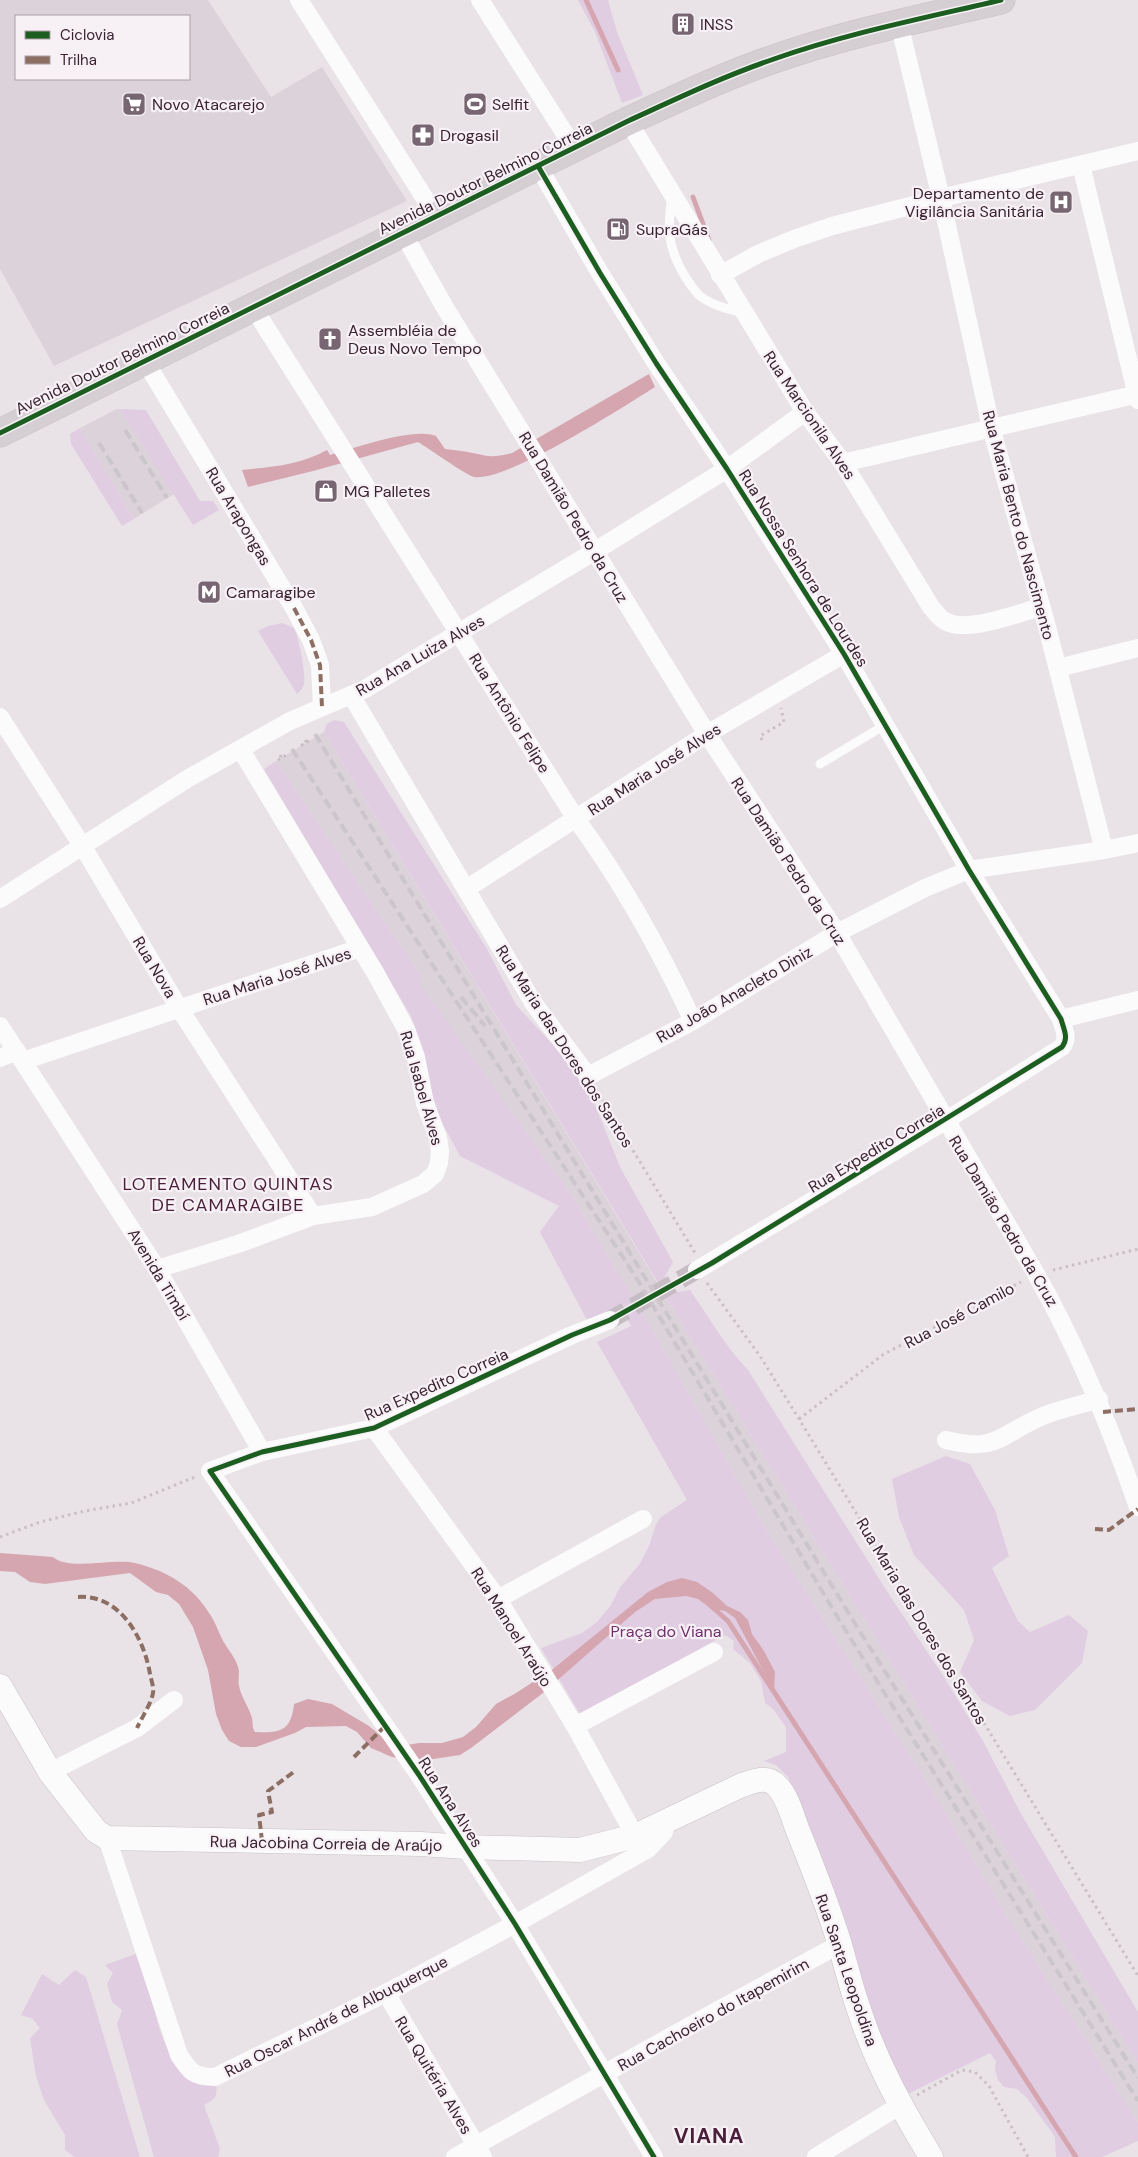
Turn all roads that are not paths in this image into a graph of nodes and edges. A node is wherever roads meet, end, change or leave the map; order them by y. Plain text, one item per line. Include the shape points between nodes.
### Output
1 (298, 0) edge
2 (480, 0) edge
3 (1001, 0) edge
4 (899, 24) junction
5 (628, 121) junction
6 (574, 148) junction
7 (1138, 151) edge
8 (1081, 165) junction
9 (538, 166) junction
10 (672, 195) junction
11 (941, 198) junction
12 (436, 216) junction
13 (403, 233) junction
14 (720, 275) junction
15 (253, 307) junction
16 (744, 313) junction
17 (145, 361) junction
18 (1137, 396) edge
19 (805, 412) junction
20 (991, 427) junction
21 (0, 433) edge
22 (843, 463) junction
23 (727, 469) junction
24 (595, 551) junction
25 (1041, 607) junction
26 (459, 633) junction
27 (1138, 648) edge
28 (844, 654) junction
29 (1058, 668) junction
30 (351, 695) junction
31 (322, 707) junction
32 (0, 717) edge
33 (885, 725) junction
34 (707, 734) junction
35 (241, 750) junction
36 (820, 764) dead end
37 (576, 819) junction
38 (1138, 843) edge
39 (83, 847) junction
40 (1104, 850) junction
41 (969, 870) junction
42 (466, 889) junction
43 (0, 899) edge
44 (837, 934) junction
45 (360, 948) junction
46 (1138, 1000) edge
47 (179, 1008) junction
48 (1060, 1019) junction
49 (693, 1021) junction
50 (0, 1026) edge
51 (1066, 1042) joint
52 (20, 1056) junction
53 (0, 1058) edge
54 (588, 1076) joint
55 (945, 1121) junction
56 (313, 1216) junction
57 (157, 1269) junction
58 (700, 1269) tunnel mouth
59 (610, 1320) tunnel mouth
60 (1099, 1399) junction
61 (374, 1428) junction
62 (946, 1440) dead end
63 (262, 1452) junction
64 (210, 1471) joint
65 (1138, 1507) edge
66 (643, 1520) dead end
67 (498, 1599) junction
68 (714, 1652) dead end
69 (0, 1686) edge
70 (174, 1700) dead end
71 (575, 1726) junction
72 (50, 1772) junction
73 (770, 1780) joint
74 (666, 1822) junction
75 (634, 1836) junction
76 (107, 1838) junction
77 (466, 1847) junction
78 (515, 1924) junction
79 (840, 1944) junction
80 (386, 1994) junction
81 (604, 2074) junction
82 (900, 2106) junction
83 (480, 2151) edge
84 (455, 2157) edge
85 (654, 2157) edge
86 (816, 2157) edge
87 (931, 2157) edge

1 - 12 street
2 - 6 street
3 - 4 main road, Avenida Doutor Belmino Correia
4 - 5 main road, Avenida Doutor Belmino Correia via 774,58
4 - 11 street, Rua Maria Bento do Nascimento
5 - 6 main road, Avenida Doutor Belmino Correia
5 - 10 street, Rua Marcionila Alves
6 - 9 main road, Avenida Doutor Belmino Correia
7 - 8 street
8 - 11 street
8 - 18 street
9 - 12 main road, Avenida Doutor Belmino Correia
9 - 23 street, Rua Nossa Senhora de Lourdes via 656,363
10 - 14 street, Rua Marcionila Alves
10 - 16 lane via 668,222 675,260 699,296 718,306
11 - 14 street via 794,239
11 - 20 street, Rua Maria Bento do Nascimento
12 - 13 main road, Avenida Doutor Belmino Correia
13 - 15 main road, Avenida Doutor Belmino Correia
13 - 24 street, Rua Damião Pedro da Cruz via 444,306
14 - 16 street, Rua Marcionila Alves
15 - 17 main road, Avenida Doutor Belmino Correia
15 - 26 street, Rua Antônio Felipe
16 - 19 street, Rua Marcionila Alves
17 - 21 main road, Avenida Doutor Belmino Correia
17 - 31 street, Rua Arapongas via 311,640 320,665
18 - 20 street
19 - 22 street, Rua Marcionila Alves
19 - 23 street, Rua Ana Luiza Alves
20 - 22 street
20 - 25 street, Rua Maria Bento do Nascimento
22 - 25 street, Rua Marcionila Alves via 931,607 944,621 962,625 982,623
23 - 24 street, Rua Ana Luiza Alves
23 - 28 street, Rua Nossa Senhora de Lourdes
24 - 26 street, Rua Ana Luiza Alves
24 - 34 street, Rua Damião Pedro da Cruz
25 - 29 street, Rua Maria Bento do Nascimento
26 - 30 street, Rua Ana Luiza Alves
26 - 37 street, Rua Antônio Felipe
27 - 29 street
28 - 33 street, Rua Nossa Senhora de Lourdes
28 - 34 street, Rua Maria José Alves
29 - 40 street, Rua Maria Bento do Nascimento
30 - 31 street, Rua Ana Luiza Alves
30 - 42 street, Rua Maria das Dores dos Santos
31 - 35 street, Rua Ana Luiza Alves
32 - 39 street, Rua Nova
33 - 36 lane
33 - 41 street, Rua Nossa Senhora de Lourdes
34 - 37 street, Rua Maria José Alves
34 - 44 street, Rua Damião Pedro da Cruz
35 - 39 street, Rua Ana Luiza Alves via 187,779
35 - 45 street, Rua Isabel Alves
37 - 42 street, Rua Maria José Alves
37 - 49 street, Rua Antônio Felipe via 639,913
38 - 40 street, Rua João Anacleto Diniz
39 - 43 street, Rua Ana Luiza Alves
39 - 47 street, Rua Nova
40 - 41 street, Rua João Anacleto Diniz
41 - 44 street, Rua João Anacleto Diniz via 925,888
41 - 48 street, Rua Nossa Senhora de Lourdes
42 - 54 street, Rua Maria das Dores dos Santos via 534,1004
44 - 49 street, Rua João Anacleto Diniz
44 - 55 street, Rua Damião Pedro da Cruz
45 - 47 street, Rua Maria José Alves
45 - 56 street, Rua Isabel Alves via 406,1028 416,1057 425,1103 438,1138 439,1163 435,1174 401,1195 372,1207
46 - 48 street
47 - 52 street, Rua Maria José Alves
47 - 56 street, Rua Nova
48 - 51 street, Rua Nossa Senhora de Lourdes
49 - 54 street, Rua João Anacleto Diniz
50 - 52 street, Avenida Timbí
51 - 55 street, Rua Expedito Correia
52 - 53 street, Rua Maria José Alves
52 - 57 street, Avenida Timbí
55 - 58 street, Rua Expedito Correia
55 - 60 street, Rua Damião Pedro da Cruz via 1060,1317
56 - 57 street, Rua Isabel Alves
57 - 63 street, Avenida Timbí
59 - 61 street, Rua Expedito Correia
60 - 62 street via 1043,1416 1001,1440 981,1445
60 - 65 street, Rua Damião Pedro da Cruz
61 - 63 street, Rua Expedito Correia
61 - 67 street, Rua Manoel Araújo
63 - 64 street, Rua Expedito Correia
64 - 77 street, Rua Ana Alves
66 - 67 street
67 - 71 street, Rua Manoel Araújo
68 - 71 street
69 - 72 street, Rua Oscar André de Albuquerque
70 - 72 street via 136,1728
71 - 75 street, Rua Manoel Araújo
72 - 76 street, Rua Oscar André de Albuquerque via 96,1831
73 - 74 street, Rua Jacobina Correia de Araújo via 742,1785
73 - 79 street, Rua Santa Leopoldina via 784,1796
74 - 75 street, Rua Jacobina Correia de Araújo
74 - 78 street, Rua Oscar André de Albuquerque via 664,1832 648,1849
75 - 77 street, Rua Jacobina Correia de Araújo via 580,1850
76 - 77 street, Rua Jacobina Correia de Araújo
76 - 80 street, Rua Oscar André de Albuquerque via 179,2055 188,2070 201,2077 215,2077
77 - 78 street, Rua Ana Alves
78 - 80 street, Rua Oscar André de Albuquerque
78 - 81 street, Rua Ana Alves
79 - 81 street, Rua Cachoeiro do Itapemirim
79 - 82 street, Rua Santa Leopoldina via 858,2008 880,2067
80 - 83 street, Rua Quitéria Alves
81 - 83 street, Rua Cachoeiro do Itapemirim
81 - 85 street, Rua Ana Alves
82 - 86 street
82 - 87 street, Rua Santa Leopoldina
83 - 84 street, Rua Cachoeiro do Itapemirim

